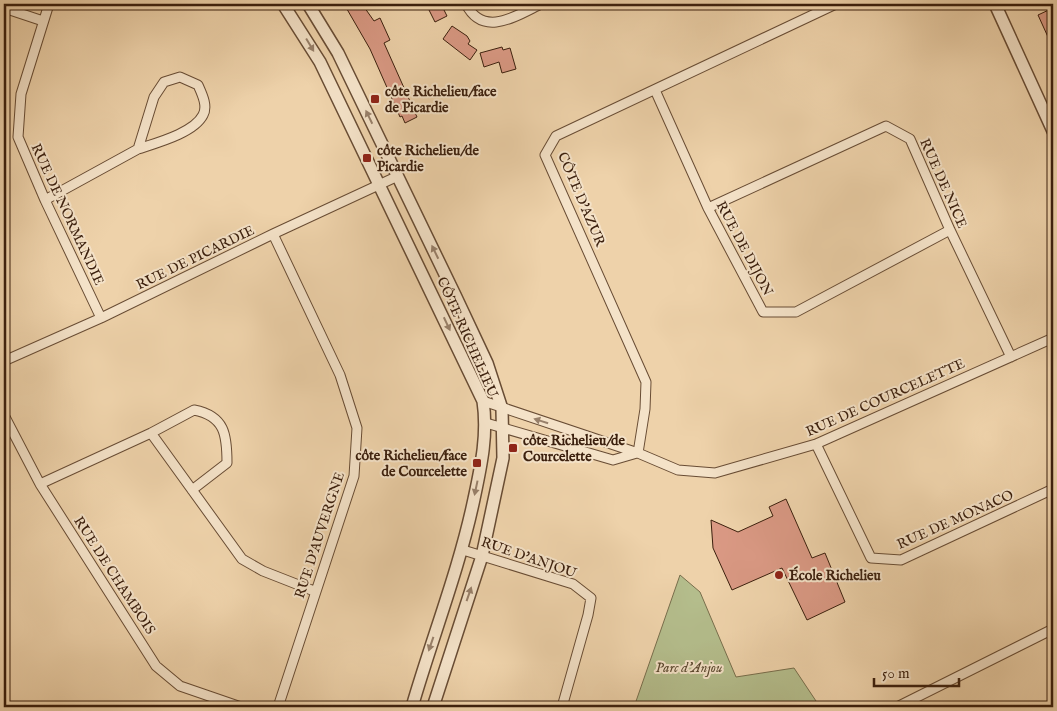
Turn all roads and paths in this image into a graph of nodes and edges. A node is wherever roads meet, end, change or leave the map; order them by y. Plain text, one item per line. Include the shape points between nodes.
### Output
1 (49, 4) edge
2 (283, 4) edge
3 (308, 4) edge
4 (466, 4) edge
5 (541, 4) edge
6 (836, 4) edge
7 (995, 4) edge
8 (4, 8) edge
9 (43, 21) junction
10 (655, 90) junction
11 (1053, 131) edge
12 (138, 149) junction
13 (398, 176) junction
14 (380, 185) junction
15 (45, 200) junction
16 (708, 208) junction
17 (950, 230) junction
18 (273, 234) junction
19 (101, 318) junction
20 (1053, 338) edge
21 (1011, 357) junction
22 (4, 362) edge
23 (483, 402) junction
24 (502, 409) junction
25 (4, 415) edge
26 (486, 423) junction
27 (504, 428) junction
28 (151, 433) junction
29 (816, 444) junction
30 (638, 453) junction
31 (40, 484) junction
32 (1053, 489) edge
33 (192, 490) junction
34 (463, 550) junction
35 (482, 556) junction
36 (314, 591) junction
37 (1053, 629) edge
38 (242, 707) edge
39 (278, 707) edge
40 (412, 707) edge
41 (433, 707) edge
42 (562, 707) edge
43 (897, 707) edge

1 - 9 street, RUE DE NORMANDIE
2 -> 14 street, CÔTE RICHELIEU via 320,62
13 -> 3 street, CÔTE RICHELIEU via 338,53
4 - 5 street via 472,15 490,24
6 - 10 street, CÔTE D'AZUR
7 - 11 street
8 - 9 street
9 - 15 street, RUE DE NORMANDIE via 21,94 18,136
10 - 16 street, RUE DE DIJON
10 - 30 street, CÔTE D'AZUR via 556,136 545,155 646,382
12 - 12 street via 168,140 195,124 204,114 205,102 198,85 180,77 164,82 154,97
12 - 15 street
13 - 14 street, RUE DE PICARDIE
24 -> 13 street, CÔTE RICHELIEU via 487,364
14 - 18 street, RUE DE PICARDIE
14 -> 23 street, CÔTE RICHELIEU
15 - 19 street, RUE DE NORMANDIE
16 - 17 street, RUE DE NICE via 886,126 910,139
16 - 17 street, RUE DE DIJON via 763,312 796,312
17 - 21 street, RUE DE NICE
18 - 19 street, RUE DE PICARDIE
18 - 36 street, RUE D'AUVERGNE via 340,375 357,428 354,476
19 - 22 street, RUE DE PICARDIE
20 - 21 street, RUE DE COURCELETTE
21 - 29 street, RUE DE COURCELETTE
23 - 24 street, RUE DE COURCELETTE
23 - 26 street, CÔTE RICHELIEU
24 - 27 street, CÔTE RICHELIEU
30 -> 24 street, RUE DE COURCELETTE
25 - 31 street, RUE DE CHAMBOIS
26 - 27 street
26 -> 34 street, CÔTE RICHELIEU via 483,457
27 - 30 street via 613,460
27 - 35 street, CÔTE RICHELIEU via 503,458
28 - 31 street
28 - 33 street
28 - 33 street via 194,410 214,417 218,422 227,441 227,463
29 - 30 street, RUE DE COURCELETTE via 715,473 678,470
29 - 32 street, RUE DE MONACO via 871,558 901,560
31 - 38 street, RUE DE CHAMBOIS via 156,666 180,686
33 - 36 street via 242,559
34 - 35 street, RUE D'ANJOU
34 -> 40 street, CÔTE RICHELIEU
41 -> 35 street, CÔTE RICHELIEU
35 - 42 street, RUE D'ANJOU via 573,584 591,598
36 - 39 street, RUE D'AUVERGNE
37 - 43 street

